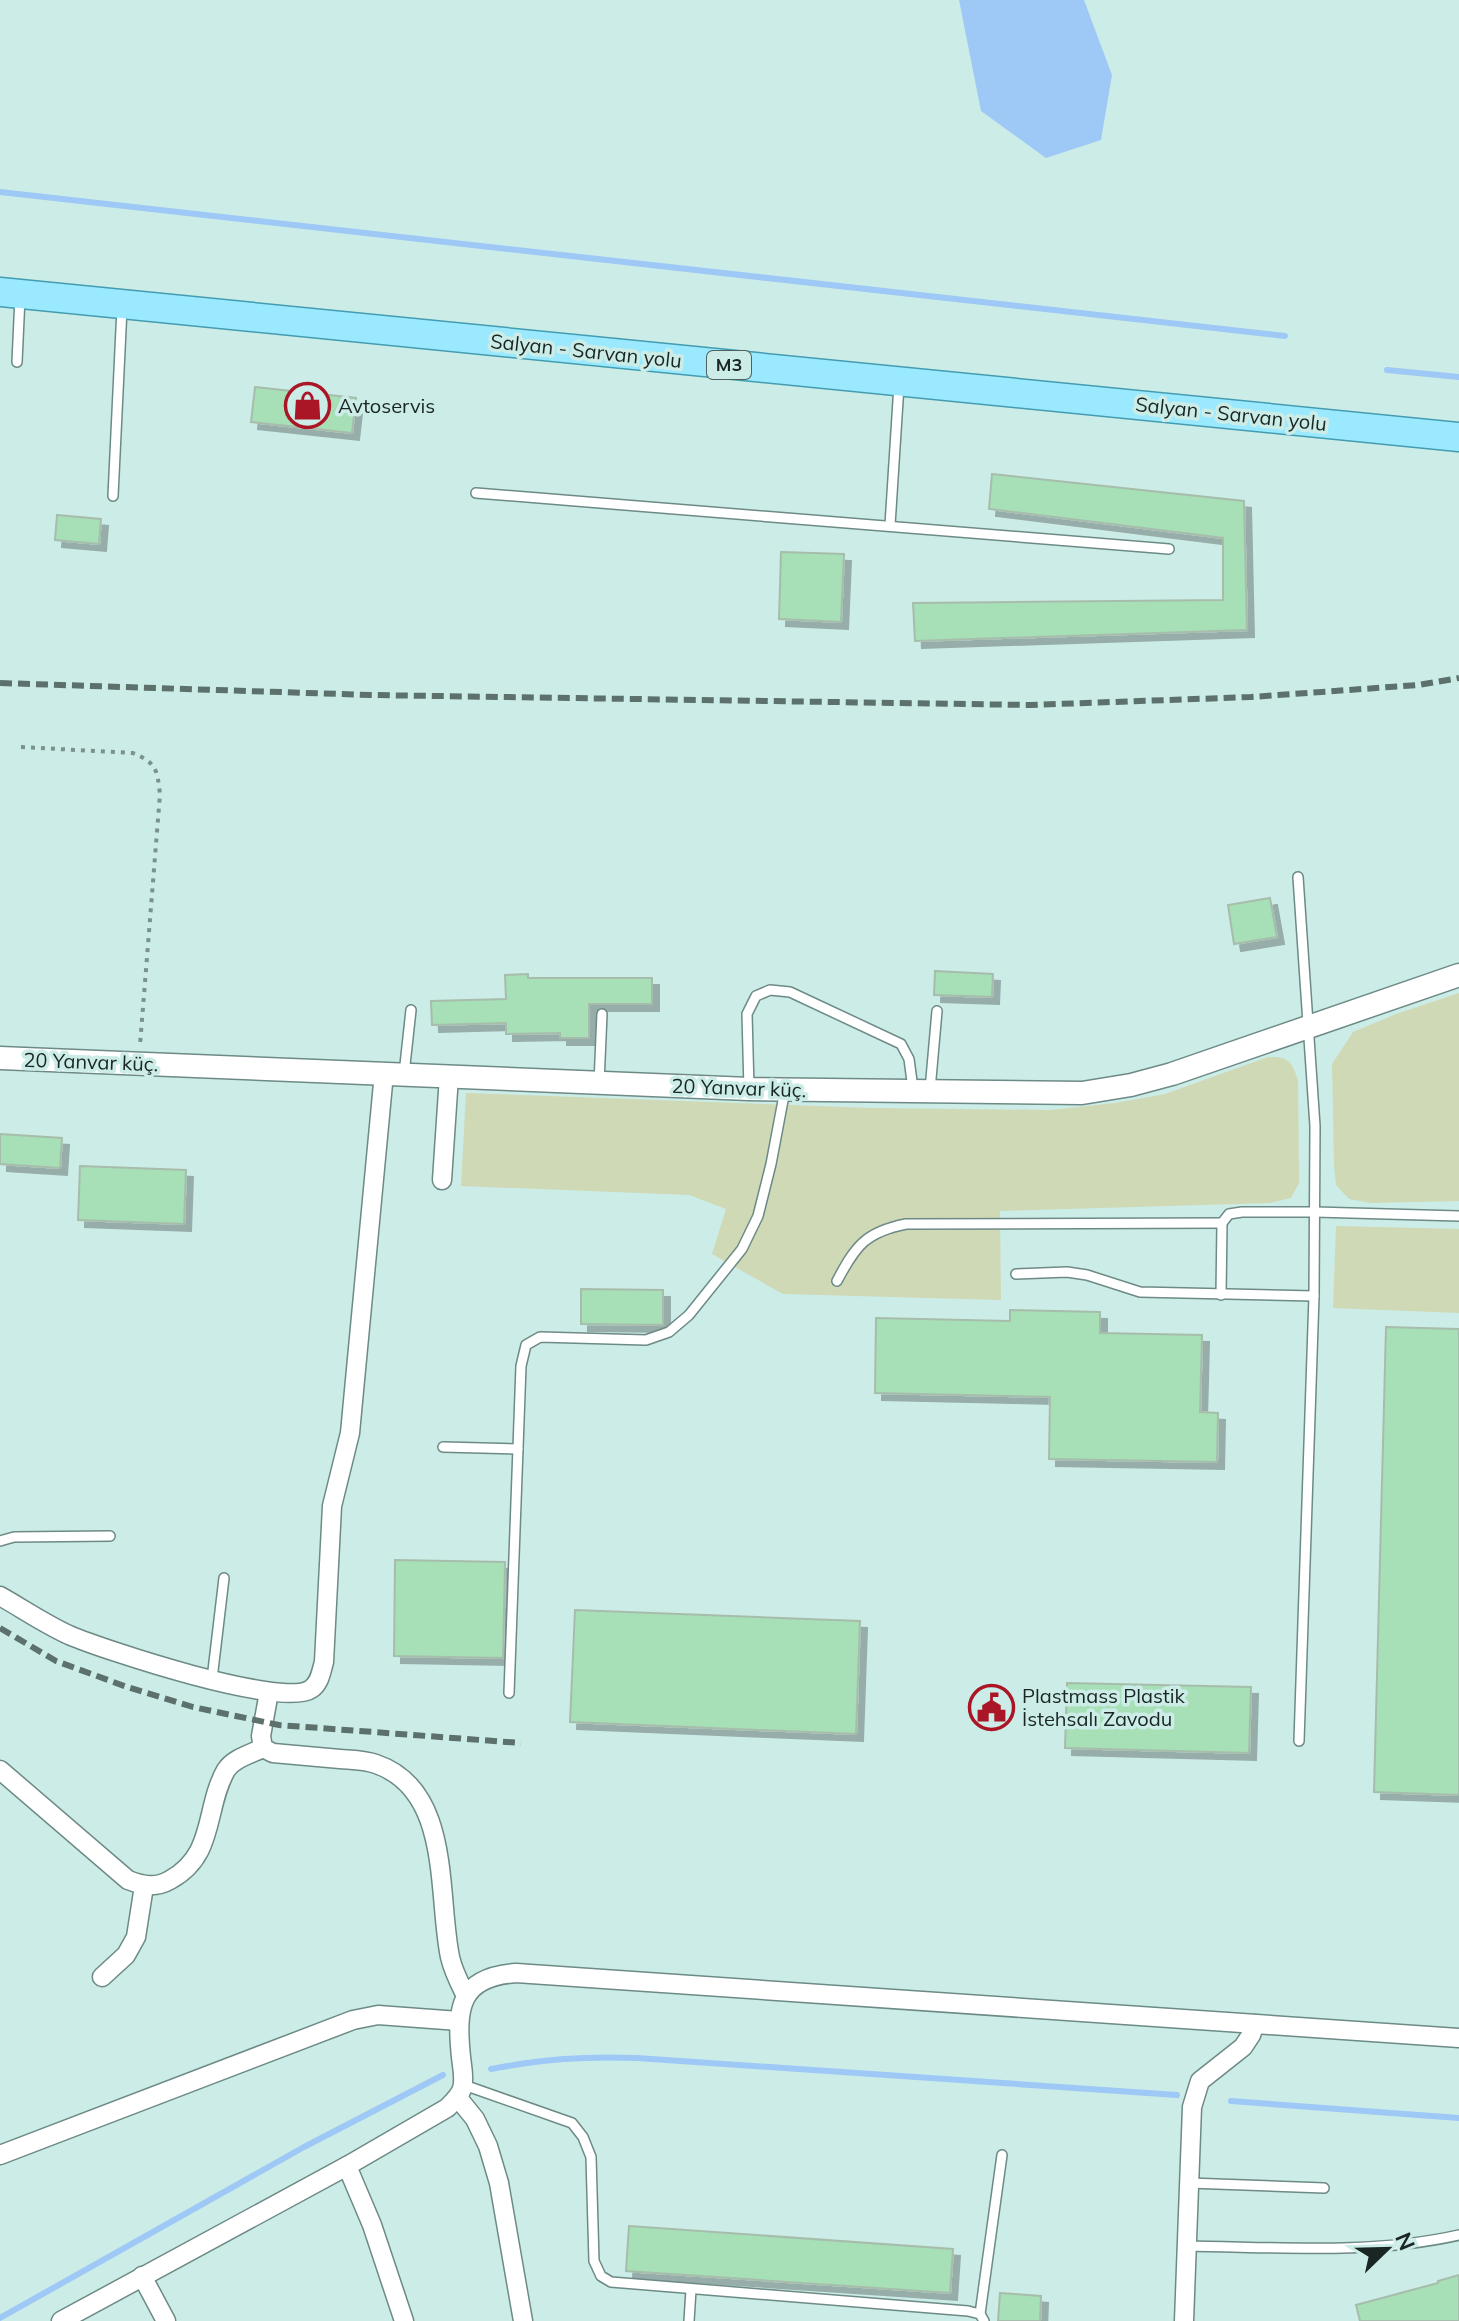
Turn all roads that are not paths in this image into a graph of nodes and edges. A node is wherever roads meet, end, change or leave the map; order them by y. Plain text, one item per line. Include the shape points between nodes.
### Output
1 (10, 293) edge
2 (123, 304) junction
3 (17, 362) dead end
4 (899, 382) junction
5 (1459, 437) edge
6 (476, 493) dead end
7 (113, 496) dead end
8 (890, 525) junction
9 (1169, 549) dead end
10 (1298, 877) dead end
11 (1459, 975) edge
12 (411, 1010) dead end
13 (937, 1011) dead end
14 (602, 1014) dead end
15 (1309, 1026) junction
16 (0, 1058) edge
17 (394, 1074) junction
18 (449, 1076) junction
19 (599, 1083) junction
20 (749, 1089) junction
21 (785, 1090) junction
22 (922, 1093) junction
23 (442, 1180) dead end
24 (1315, 1212) junction
25 (1459, 1216) edge
26 (1222, 1223) junction
27 (1016, 1274) dead end
28 (837, 1281) dead end
29 (1221, 1295) junction
30 (1314, 1296) junction
31 (443, 1447) dead end
32 (518, 1449) junction
33 (110, 1536) dead end
34 (0, 1541) edge
35 (224, 1578) dead end
36 (0, 1596) edge
37 (212, 1679) junction
38 (269, 1692) junction
39 (509, 1693) dead end
40 (1299, 1741) dead end
41 (263, 1748) junction
42 (0, 1770) edge
43 (144, 1886) junction
44 (102, 1977) dead end
45 (466, 1996) junction
46 (459, 2021) junction
47 (1255, 2024) junction
48 (1459, 2038) edge
49 (461, 2091) junction
50 (0, 2155) edge
51 (1002, 2155) dead end
52 (347, 2166) junction
53 (1189, 2183) junction
54 (1324, 2188) dead end
55 (1459, 2235) edge
56 (1186, 2246) junction
57 (142, 2276) junction
58 (691, 2290) junction
59 (982, 2317) edge
60 (61, 2321) edge
61 (166, 2321) edge
62 (404, 2321) edge
63 (523, 2321) edge
64 (689, 2321) edge
65 (1184, 2321) edge

1 - 2 main road, Salyan - Sarvan yolu / M3
1 - 3 lane
2 - 4 main road, Salyan - Sarvan yolu / M3
2 - 7 lane
4 - 5 main road, Salyan - Sarvan yolu / M3
4 - 8 lane
6 - 8 lane
8 - 9 lane
10 - 15 lane
11 - 15 street, 20 Yanvar küç.
12 - 17 lane
13 - 22 lane
14 - 19 lane
15 - 22 street, 20 Yanvar küç. via 1119,1087 1082,1093
15 - 24 lane
16 - 17 street, 20 Yanvar küç.
17 - 18 street, 20 Yanvar küç.
17 - 38 street via 350,1433 332,1506 324,1662 309,1691
18 - 19 street, 20 Yanvar küç.
18 - 23 street
19 - 20 street, 20 Yanvar küç.
20 - 21 street, 20 Yanvar küç.
20 - 22 lane via 747,1014 756,996 770,990 790,992 901,1044
21 - 22 street, 20 Yanvar küç.
21 - 32 lane via 758,1216 742,1249 669,1332 646,1340 540,1337 526,1345
24 - 25 lane
24 - 26 lane via 1242,1212 1229,1214
24 - 30 lane
26 - 28 lane via 906,1224 882,1229 861,1243
26 - 29 lane
27 - 29 lane via 1067,1272 1140,1292
29 - 30 lane
30 - 40 lane
31 - 32 lane
32 - 39 lane
33 - 34 lane
35 - 37 lane
36 - 37 street via 68,1634
37 - 38 street
38 - 41 street
41 - 43 street via 227,1769 195,1859 161,1885
41 - 45 street via 372,1762 390,1769 417,1793 436,1845 450,1957
42 - 43 street via 128,1880
43 - 44 street via 136,1937 126,1955
45 - 46 street
45 - 47 street via 480,1981 516,1973
46 - 49 street
46 - 50 street via 378,2015 353,2020
47 - 48 street
47 - 53 street via 1243,2047 1200,2081 1192,2107
49 - 52 street via 447,2108
49 - 58 lane via 572,2123 591,2157 594,2261 601,2276 619,2284
49 - 63 street via 499,2183
51 - 59 lane
52 - 57 street
52 - 62 street
53 - 54 lane
53 - 56 street
55 - 56 lane via 1371,2248
56 - 65 street
57 - 60 street
57 - 61 street
58 - 59 lane via 968,2311
58 - 64 lane

